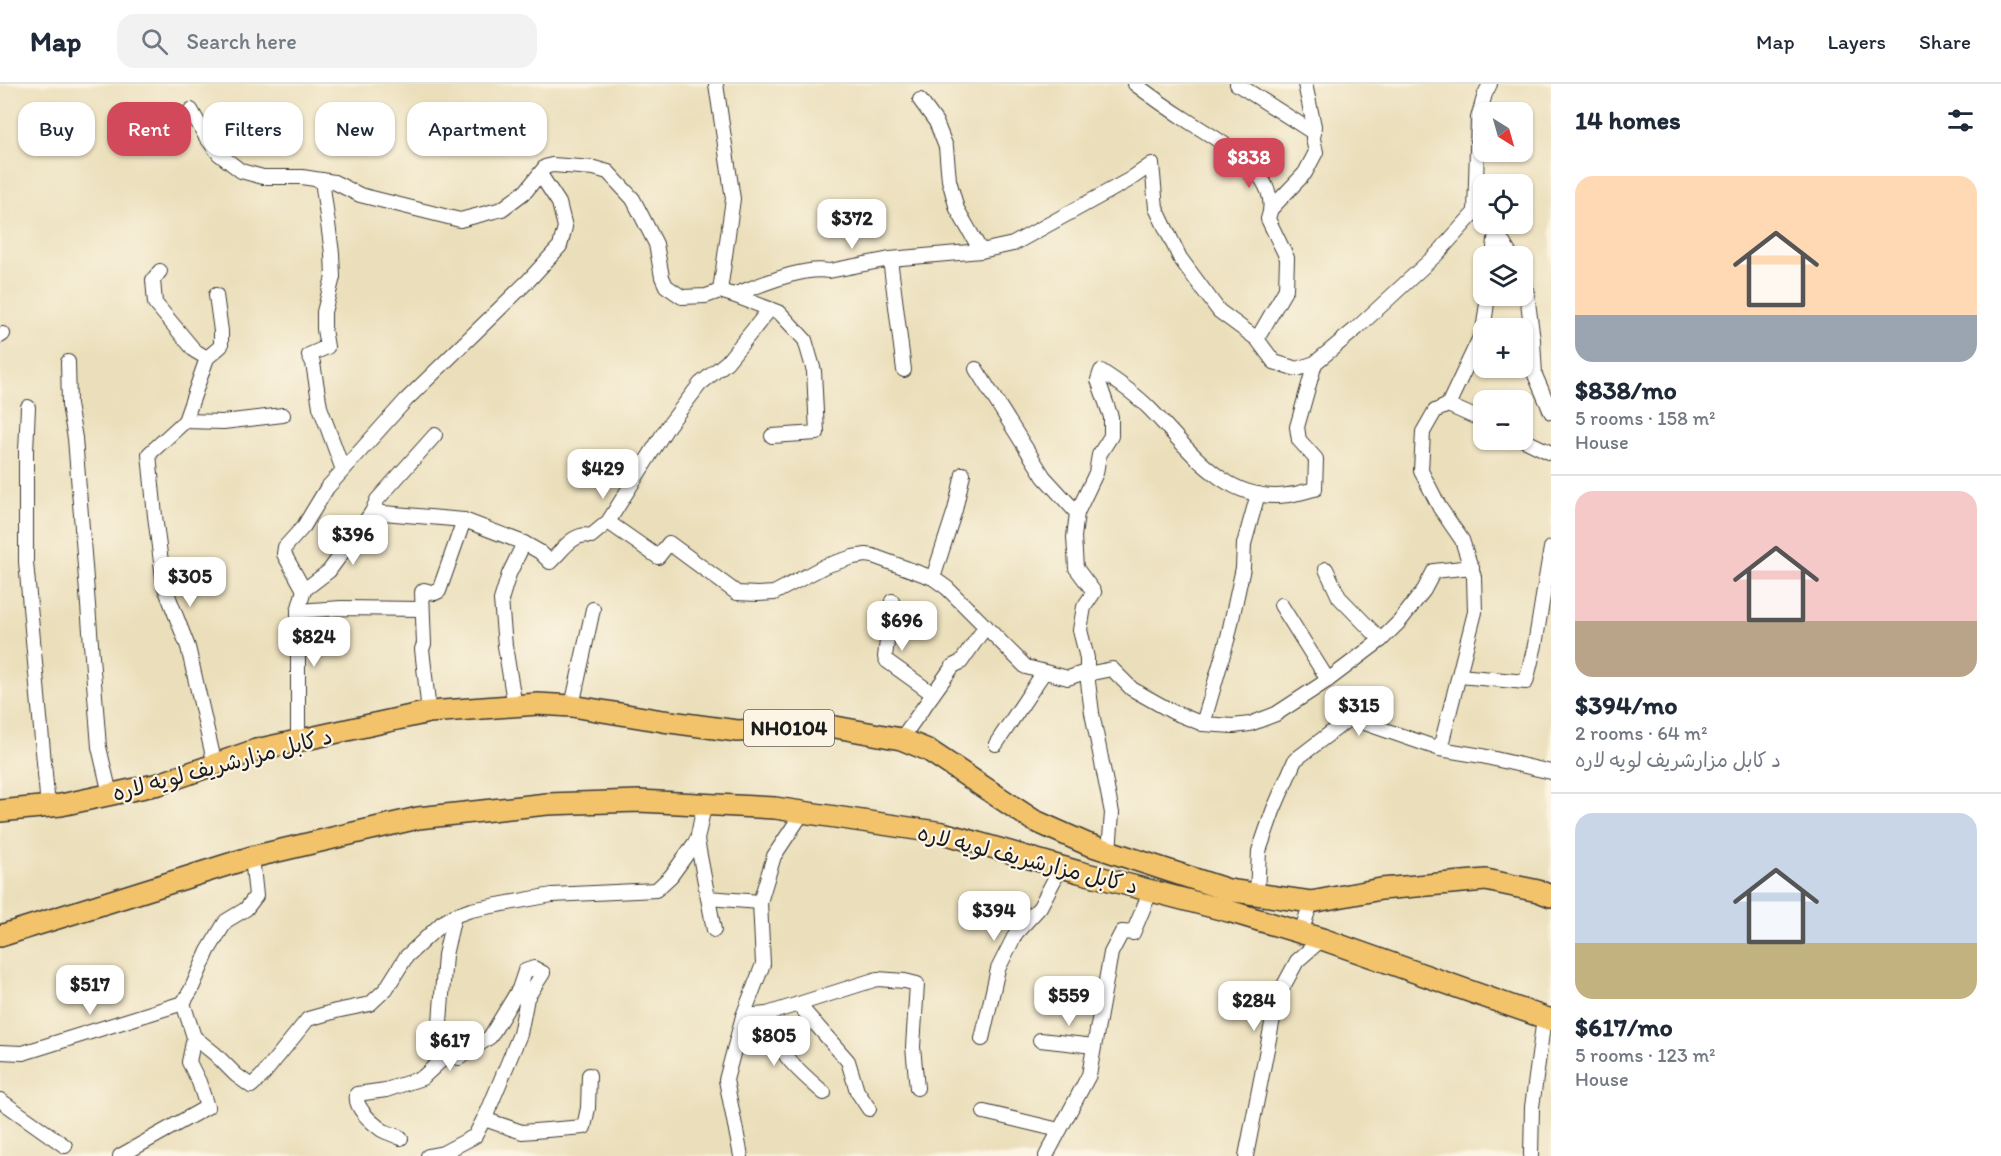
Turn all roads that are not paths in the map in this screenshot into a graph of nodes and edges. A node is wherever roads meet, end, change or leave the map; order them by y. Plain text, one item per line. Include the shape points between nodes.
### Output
1 (716, 84) edge
2 (1135, 84) edge
3 (1237, 84) edge
4 (1305, 84) edge
5 (1490, 84) edge
6 (920, 100) dead end
7 (191, 110) dead end
8 (1314, 132) junction
9 (540, 174) junction
10 (1479, 174) edge
11 (322, 180) junction
12 (1272, 209) junction
13 (1473, 218) edge
14 (981, 251) junction
15 (890, 259) junction
16 (160, 271) dead end
17 (726, 293) junction
18 (216, 295) dead end
19 (1487, 306) edge
20 (1529, 306) edge
21 (770, 309) junction
22 (1257, 339) junction
23 (207, 358) junction
24 (68, 362) dead end
25 (1315, 363) junction
26 (976, 369) dead end
27 (904, 370) dead end
28 (1449, 405) junction
29 (28, 407) dead end
30 (1551, 412) edge
31 (283, 415) dead end
32 (1473, 416) edge
33 (185, 421) junction
34 (435, 435) dead end
35 (772, 436) dead end
36 (1533, 444) edge
37 (1551, 453) edge
38 (343, 470) junction
39 (963, 474) dead end
40 (1258, 494) junction
41 (372, 512) junction
42 (1077, 513) junction
43 (464, 520) junction
44 (608, 522) junction
45 (524, 543) junction
46 (1551, 548) edge
47 (1472, 567) junction
48 (1326, 569) dead end
49 (933, 578) junction
50 (304, 590) junction
51 (892, 601) dead end
52 (1281, 605) dead end
53 (422, 609) junction
54 (593, 609) dead end
55 (298, 611) junction
56 (986, 626) junction
57 (1381, 640) junction
58 (1044, 672) junction
59 (1087, 672) junction
60 (1459, 676) junction
61 (1329, 680) junction
62 (933, 694) junction
63 (572, 706) junction
64 (515, 707) junction
65 (429, 712) junction
66 (1203, 724) junction
67 (901, 739) junction
68 (298, 741) junction
69 (996, 744) dead end
70 (1440, 749) junction
71 (215, 765) junction
72 (1551, 772) edge
73 (110, 795) junction
74 (704, 806) junction
75 (48, 807) junction
76 (0, 811) edge
77 (803, 812) junction
78 (697, 840) junction
79 (1109, 851) junction
80 (252, 857) junction
81 (1061, 867) junction
82 (1151, 890) junction
83 (1257, 894) junction
84 (1551, 896) edge
85 (708, 898) junction
86 (760, 902) junction
87 (1311, 902) junction
88 (454, 916) junction
89 (714, 930) dead end
90 (1301, 933) junction
91 (0, 936) edge
92 (1322, 939) junction
93 (183, 1003) junction
94 (798, 1004) junction
95 (767, 1014) junction
96 (743, 1016) junction
97 (1547, 1019) edge
98 (194, 1037) junction
99 (982, 1039) dead end
100 (1040, 1040) dead end
101 (1094, 1046) junction
102 (0, 1052) edge
103 (447, 1055) junction
104 (589, 1075) dead end
105 (917, 1088) dead end
106 (824, 1093) dead end
107 (0, 1100) edge
108 (869, 1109) dead end
109 (984, 1112) dead end
110 (484, 1119) junction
111 (1059, 1130) junction
112 (401, 1137) dead end
113 (65, 1146) dead end
114 (120, 1156) edge
115 (428, 1156) edge
116 (741, 1156) edge
117 (1046, 1156) edge
118 (1246, 1156) edge
119 (1531, 1156) edge

1 - 17 street via 733,199
2 - 12 street via 1241,155 1263,180
3 - 8 street
4 - 8 street
5 - 10 street via 1478,118
6 - 14 street via 936,122 946,147 957,208
7 - 11 street via 219,154 241,171 263,177
8 - 12 street via 1316,152 1305,173
9 - 11 street via 526,191 502,209 460,220 360,195
9 - 17 street via 552,165 608,172 633,199 656,244 666,286 682,297
9 - 38 street via 559,203 565,227 560,246 406,400
11 - 38 street via 333,277 324,312 327,347 309,355 321,407
12 - 22 street via 1268,219 1287,258 1286,289
13 - 25 street via 1385,303
14 - 15 street
14 - 22 street via 1013,244 1152,164 1156,208 1180,258 1219,311
15 - 17 street via 800,273
15 - 27 street
16 - 23 street via 153,280 155,303 195,351
17 - 21 street
18 - 23 street via 221,346
19 - 28 street via 1483,331
20 - 30 street via 1535,375
21 - 35 street via 780,313 805,340 817,413 817,433
21 - 44 street via 728,362 700,384 668,426
22 - 25 street via 1274,362 1297,369
23 - 33 street
24 - 73 street via 99,747
25 - 40 street via 1297,427 1299,440 1316,459 1315,489 1286,495
26 - 42 street via 1044,477
28 - 32 street
28 - 47 street via 1435,411 1423,432 1421,471 1462,540
29 - 75 street via 26,562
31 - 33 street via 223,422
33 - 71 street via 149,454 165,585 188,647
34 - 41 street via 377,500
36 - 37 street
38 - 50 street via 285,547 284,554
39 - 49 street
40 - 42 street via 1233,486 1205,468 1129,389 1101,371 1098,380 1111,417 1111,436 1099,455 1096,473
40 - 66 street via 1228,637
41 - 43 street
41 - 50 street via 329,571
42 - 59 street via 1076,568 1094,592 1084,607 1080,630
43 - 45 street
43 - 53 street via 439,591 423,590
44 - 45 street via 591,536 577,536 550,562
44 - 49 street via 658,557 669,543 737,592 774,593 825,566 866,555
45 - 64 street via 501,600
46 - 60 street via 1526,682
47 - 57 street via 1434,571 1424,590
47 - 60 street via 1475,612
48 - 57 street via 1339,597
49 - 56 street
50 - 55 street
51 - 62 street via 885,657
52 - 61 street
53 - 55 street
53 - 65 street
54 - 63 street
55 - 68 street
56 - 58 street via 1026,667
56 - 62 street
57 - 61 street
58 - 59 street via 1068,678
58 - 69 street
59 - 66 street via 1112,669 1132,690
59 - 79 street via 1112,813
60 - 70 street
61 - 66 street via 1276,714 1250,724
62 - 67 street
63 - 64 highway, د کابل مزارشریف لویه لاره / NH0104
63 - 67 highway, د کابل مزارشریف لویه لاره / NH0104 via 737,731 830,726
64 - 65 highway, د کابل مزارشریف لویه لاره / NH0104
65 - 68 highway, د کابل مزارشریف لویه لاره / NH0104
67 - 79 highway, د کابل مزارشریف لویه لاره / NH0104 via 928,750 1033,820
68 - 71 highway, د کابل مزارشریف لویه لاره / NH0104 via 256,750
70 - 72 street
70 - 83 street via 1350,718 1295,760 1259,851
71 - 73 highway, د کابل مزارشریف لویه لاره / NH0104
73 - 75 highway, د کابل مزارشریف لویه لاره / NH0104
74 - 77 highway, د کابل مزارشریف لویه لاره
74 - 78 street
74 - 80 highway, د کابل مزارشریف لویه لاره via 639,801 547,804 417,818
75 - 76 highway, د کابل مزارشریف لویه لاره / NH0104
77 - 81 highway, د کابل مزارشریف لویه لاره via 943,834
77 - 86 street via 774,856
78 - 85 street
78 - 88 street via 656,890 552,895
79 - 83 highway, د کابل مزارشریف لویه لاره / NH0104 via 1228,890
80 - 91 highway, د کابل مزارشریف لویه لاره
80 - 93 street via 256,896 246,909 226,921
81 - 82 highway, د کابل مزارشریف لویه لاره
81 - 99 street via 1040,907 1016,933 998,969
82 - 90 highway, د کابل مزارشریف لویه لاره
82 - 101 street via 1133,933 1122,932 1114,944
83 - 87 highway, د کابل مزارشریف لویه لاره / NH0104
84 - 87 highway, د کابل مزارشریف لویه لاره / NH0104 via 1486,880 1381,889
85 - 86 street
85 - 89 street
86 - 96 street via 763,964
87 - 90 street
88 - 98 street via 406,957 386,989 370,1004 308,1019 251,1086
88 - 103 street via 445,955 439,1036
90 - 92 highway, د کابل مزارشریف لویه لاره
92 - 97 highway, د کابل مزارشریف لویه لاره
92 - 118 street via 1297,961 1277,998
93 - 98 street
93 - 102 street via 23,1053
94 - 95 street
94 - 105 street via 877,979 917,984 913,1047
94 - 108 street via 848,1061 857,1091
95 - 96 street
95 - 106 street via 775,1039 790,1063
96 - 116 street via 726,1080
97 - 119 street via 1532,1107
98 - 114 street via 189,1062 207,1107
100 - 101 street
101 - 111 street via 1089,1075
103 - 110 street via 459,1058 490,1037 519,989 525,971 534,968 543,973 527,998 520,1034
103 - 112 street via 422,1078 386,1090 352,1091 357,1106 383,1130
104 - 110 street via 584,1127 522,1132
107 - 113 street
109 - 111 street
110 - 115 street via 475,1136 443,1153
111 - 117 street

